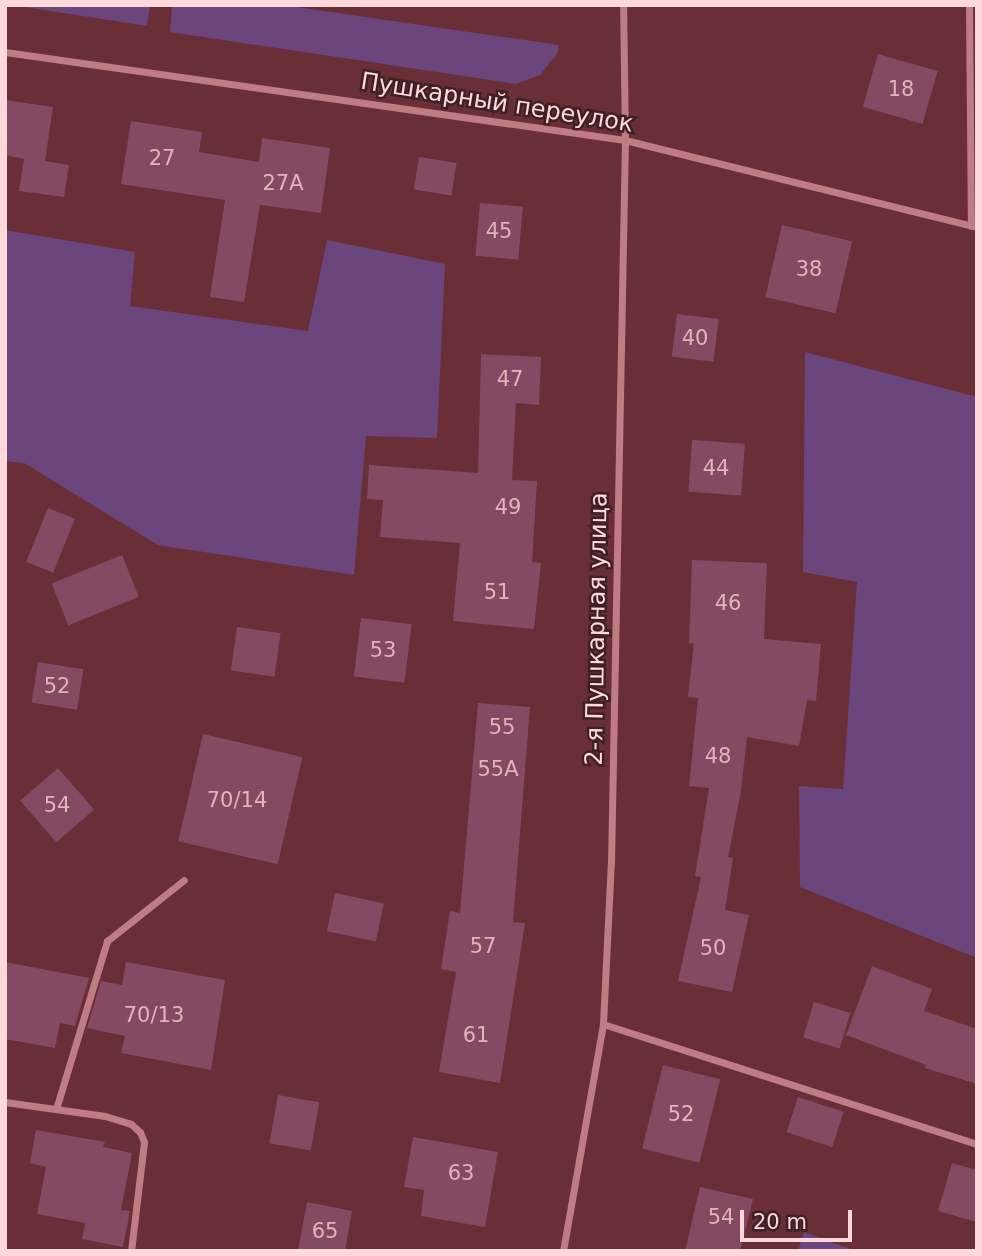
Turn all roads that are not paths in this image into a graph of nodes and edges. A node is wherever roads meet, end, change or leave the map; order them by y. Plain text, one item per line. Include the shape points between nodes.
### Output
1 (623, 5) edge
2 (969, 5) edge
3 (5, 52) edge
4 (625, 140) junction
5 (974, 226) edge
6 (184, 880) dead end
7 (603, 1024) junction
8 (5, 1101) edge
9 (57, 1109) junction
10 (977, 1144) edge
11 (131, 1251) edge
12 (563, 1251) edge

1 - 4 street, 2-я Пушкарная улица
2 - 5 street
3 - 4 street, Пушкарный переулок
4 - 5 street, Пушкарный переулок
4 - 7 street, 2-я Пушкарная улица via 612,822
6 - 9 street via 107,941
7 - 10 street
7 - 12 street, 2-я Пушкарная улица
8 - 9 street
9 - 11 street via 105,1116 131,1124 140,1132 144,1142

